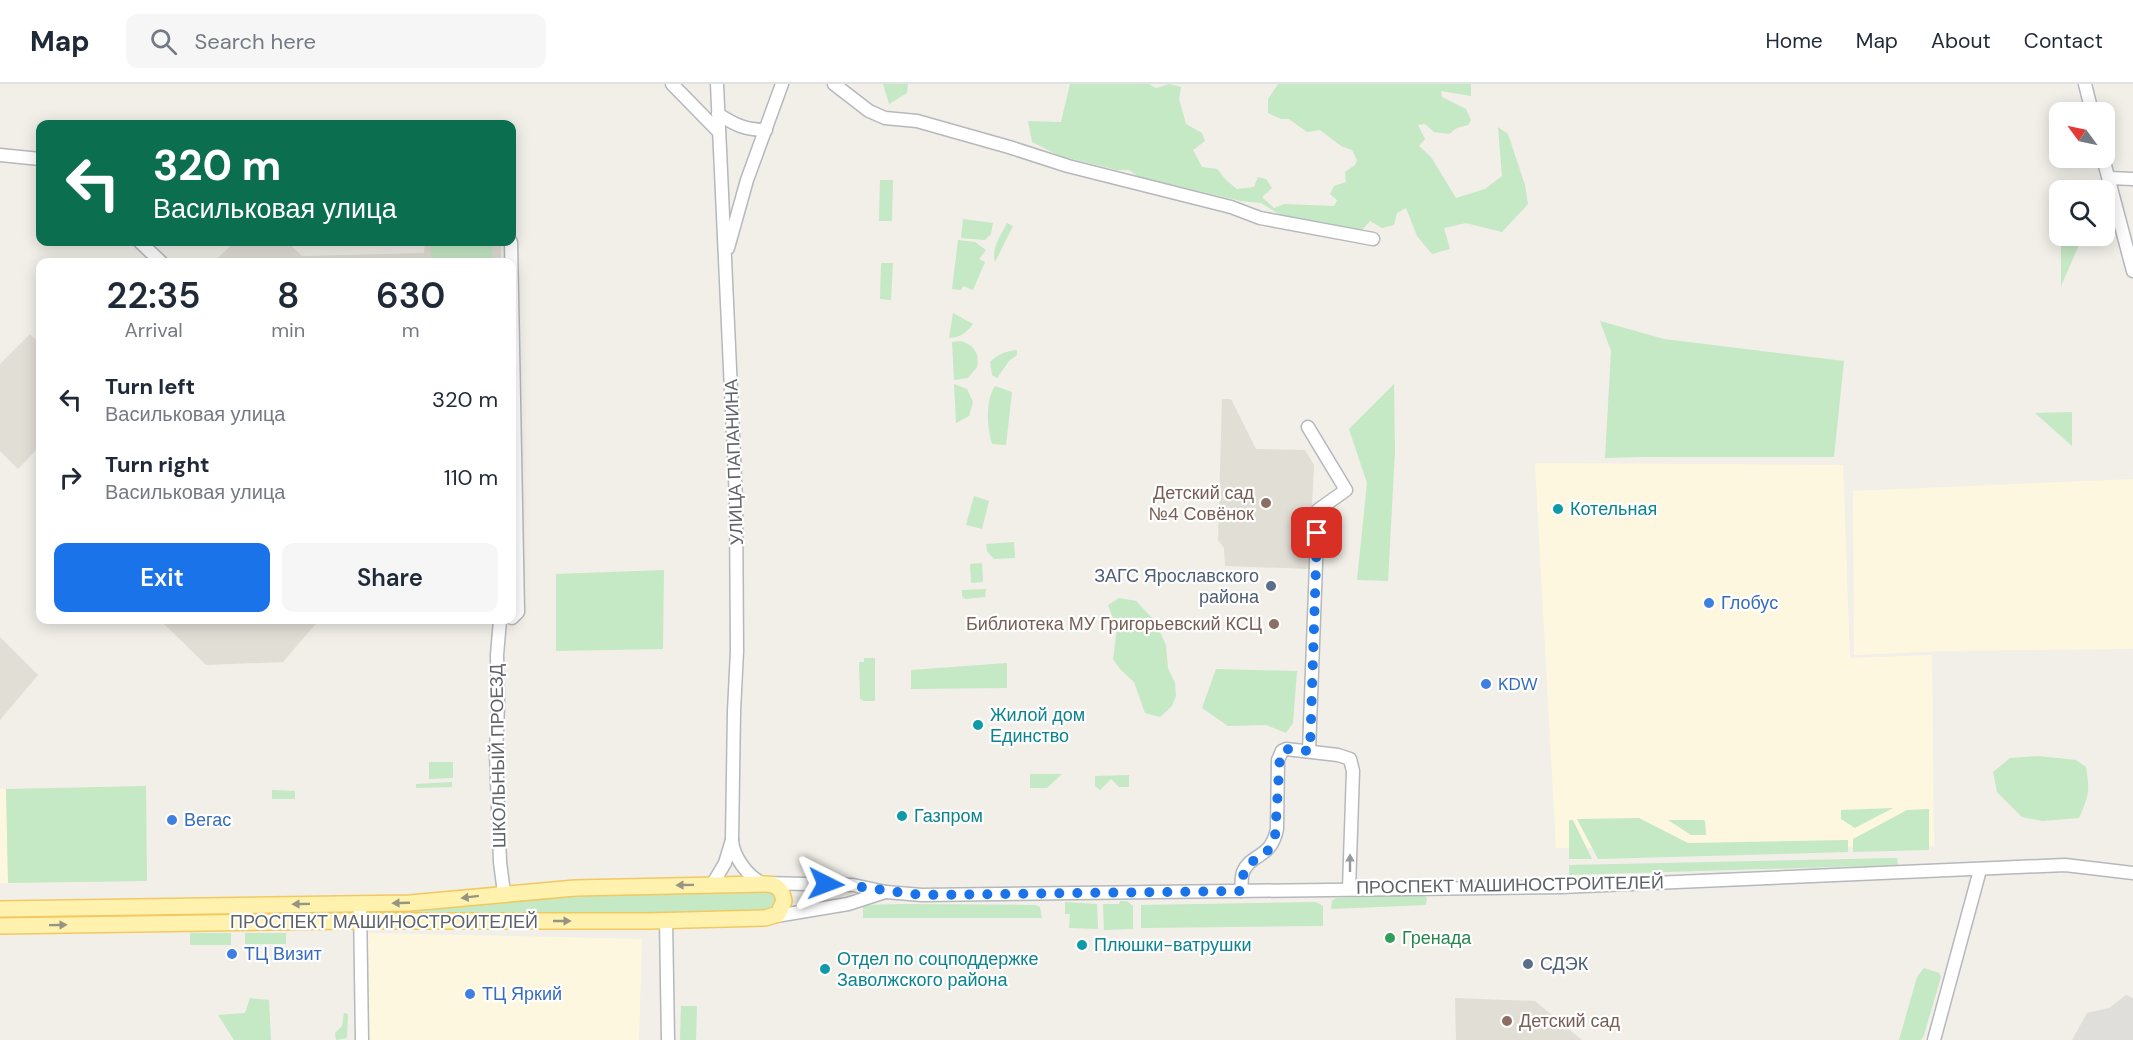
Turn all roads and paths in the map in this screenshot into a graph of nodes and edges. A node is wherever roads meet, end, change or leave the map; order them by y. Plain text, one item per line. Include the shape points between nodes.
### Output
1 (672, 84) edge
2 (717, 84) edge
3 (782, 84) edge
4 (834, 84) edge
5 (2085, 84) edge
6 (2090, 102) edge
7 (718, 114) junction
8 (766, 130) junction
9 (718, 132) junction
10 (0, 155) edge
11 (36, 159) edge
12 (2106, 168) edge
13 (2109, 178) junction
14 (2133, 179) edge
15 (1373, 239) dead end
16 (144, 246) edge
17 (157, 258) edge
18 (725, 258) junction
19 (2133, 271) edge
20 (1308, 428) dead end
21 (516, 473) edge
22 (516, 615) edge
23 (500, 624) edge
24 (1310, 751) junction
25 (732, 840) junction
26 (1980, 870) junction
27 (2133, 873) edge
28 (765, 884) junction
29 (712, 885) junction
30 (1349, 889) junction
31 (1241, 891) junction
32 (886, 892) junction
33 (504, 893) junction
34 (442, 901) junction
35 (360, 904) junction
36 (0, 909) edge
37 (769, 917) junction
38 (666, 920) junction
39 (360, 921) junction
40 (440, 921) junction
41 (0, 926) edge
42 (362, 1040) edge
43 (668, 1040) edge
44 (1934, 1040) edge

1 - 9 street
2 - 7 street, УЛИЦА ПАПАНИНА
3 - 8 street
4 - 15 street via 869,111 885,118 917,121 1260,218
5 - 6 street
7 - 8 street via 737,126
7 - 9 street, УЛИЦА ПАПАНИНА
8 - 18 street
9 - 18 street, УЛИЦА ПАПАНИНА
10 - 11 street
12 - 13 street
13 - 14 street
13 - 19 street
16 - 17 street
18 - 25 street, УЛИЦА ПАПАНИНА via 736,510
20 - 24 street via 1346,490 1318,510
21 - 22 street
23 - 33 street, ШКОЛЬНЫЙ ПРОЕЗД via 496,753
30 -> 24 street via 1353,771 1350,759
24 - 31 street via 1286,749 1280,755 1275,837 1267,852 1244,870
25 - 28 street, УЛИЦА ПАПАНИНА via 736,855 752,877
25 - 29 street, УЛИЦА ПАПАНИНА via 726,863
26 - 27 street, ПРОСПЕКТ МАШИНОСТРОИТЕЛЕЙ via 2065,865
26 - 30 street, ПРОСПЕКТ МАШИНОСТРОИТЕЛЕЙ via 1561,887
26 - 44 street
28 - 29 main road, ПРОСПЕКТ МАШИНОСТРОИТЕЛЕЙ
28 - 32 street, ПРОСПЕКТ МАШИНОСТРОИТЕЛЕЙ via 839,884
28 - 37 main road via 779,888 784,901 778,914
29 -> 33 main road, ПРОСПЕКТ МАШИНОСТРОИТЕЛЕЙ
30 - 31 street, ПРОСПЕКТ МАШИНОСТРОИТЕЛЕЙ
31 - 32 street, ПРОСПЕКТ МАШИНОСТРОИТЕЛЕЙ via 933,895
32 - 37 street, ПРОСПЕКТ МАШИНОСТРОИТЕЛЕЙ via 848,904
33 -> 34 main road, ПРОСПЕКТ МАШИНОСТРОИТЕЛЕЙ
34 -> 35 main road, ПРОСПЕКТ МАШИНОСТРОИТЕЛЕЙ
34 - 40 main road
35 -> 36 main road, ПРОСПЕКТ МАШИНОСТРОИТЕЛЕЙ
35 - 39 street
37 - 38 main road, ПРОСПЕКТ МАШИНОСТРОИТЕЛЕЙ
40 -> 38 main road, ПРОСПЕКТ МАШИНОСТРОИТЕЛЕЙ
38 - 43 street
39 - 40 main road, ПРОСПЕКТ МАШИНОСТРОИТЕЛЕЙ
41 -> 39 main road, ПРОСПЕКТ МАШИНОСТРОИТЕЛЕЙ
39 - 42 street

